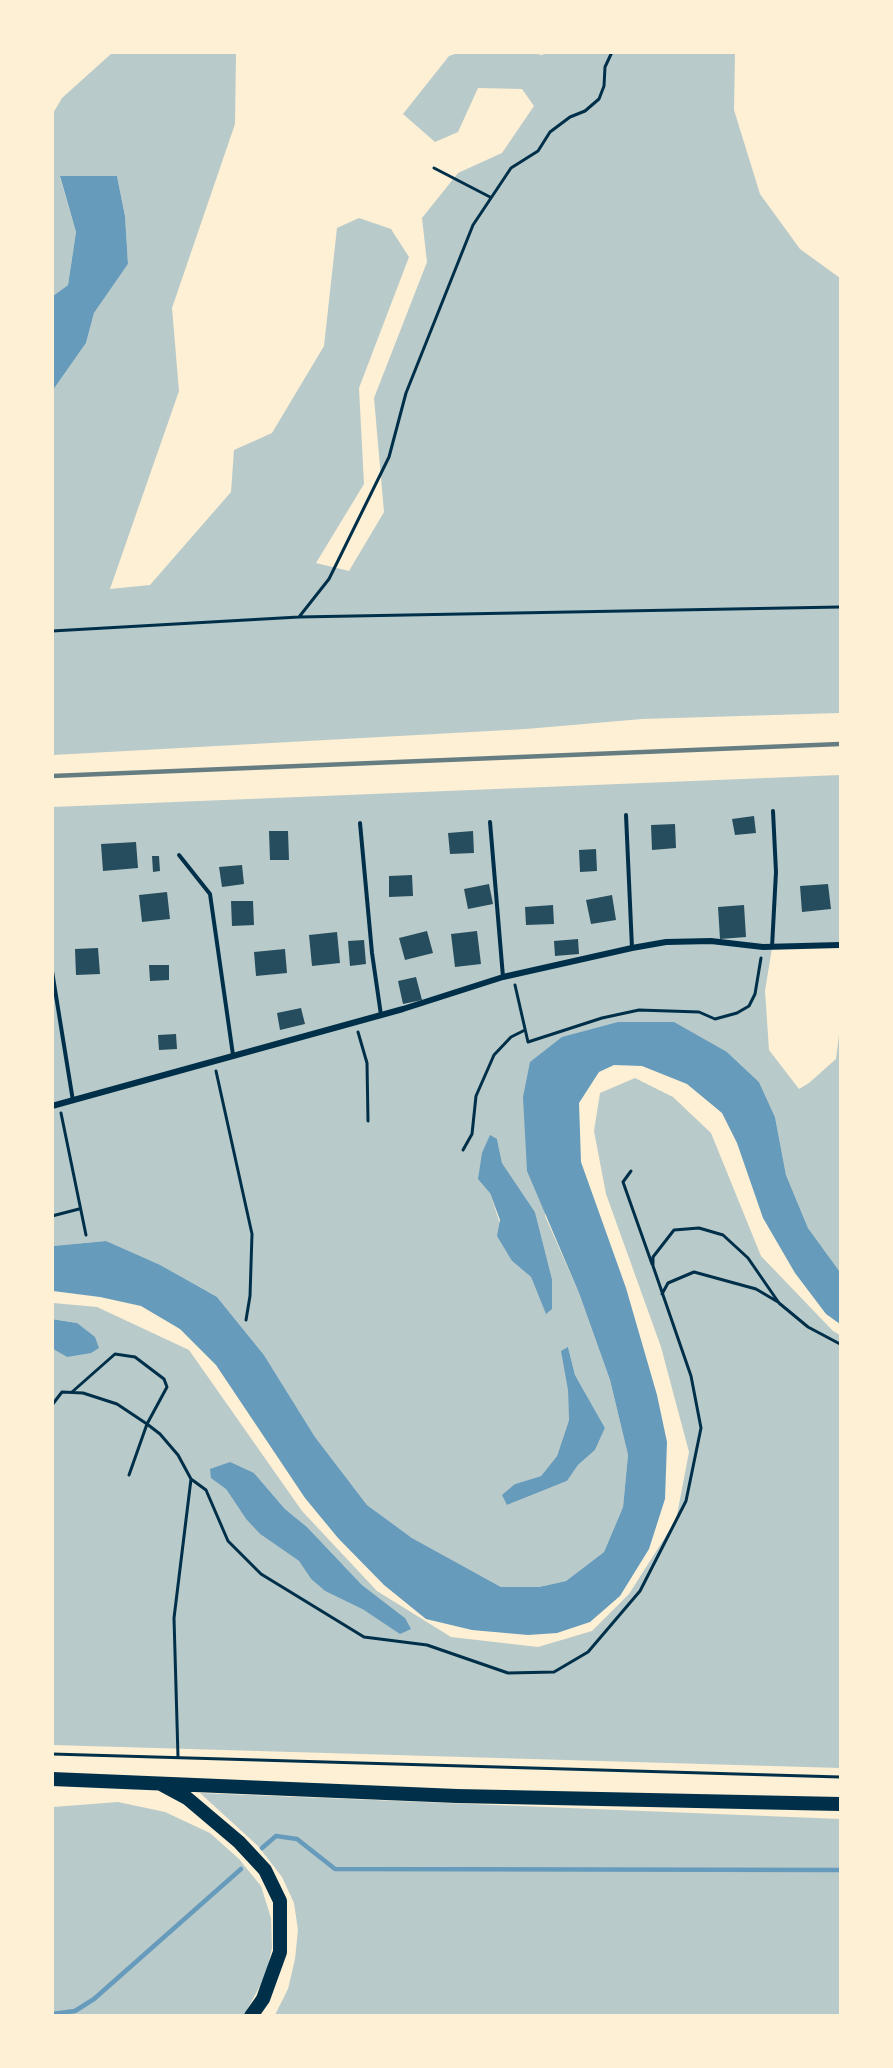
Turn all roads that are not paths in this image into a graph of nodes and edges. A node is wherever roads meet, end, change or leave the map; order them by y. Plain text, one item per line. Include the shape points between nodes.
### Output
1 (773, 811) dead end
2 (626, 815) dead end
3 (490, 822) dead end
4 (360, 823) dead end
5 (179, 855) dead end
6 (840, 945) edge
7 (772, 947) junction
8 (632, 948) junction
9 (52, 971) edge
10 (503, 977) junction
11 (381, 1015) junction
12 (233, 1055) junction
13 (73, 1102) junction
14 (56, 1106) edge
15 (52, 1779) edge
16 (76, 1780) junction
17 (159, 1782) junction
18 (52, 1786) edge
19 (840, 1804) edge
20 (251, 2016) edge

1 - 7 lane via 777,872
2 - 8 lane
3 - 10 lane
4 - 11 lane
5 - 12 lane via 210,894
6 - 7 street
7 - 8 street via 711,941
8 - 10 street
9 - 13 lane
10 - 11 street
11 - 12 street
12 - 13 street
13 - 14 street
15 - 16 highway
16 - 17 highway
16 - 18 highway
17 - 19 highway via 457,1796
17 - 20 highway via 187,1798 239,1842 265,1870 280,1901 280,1952 263,1999

